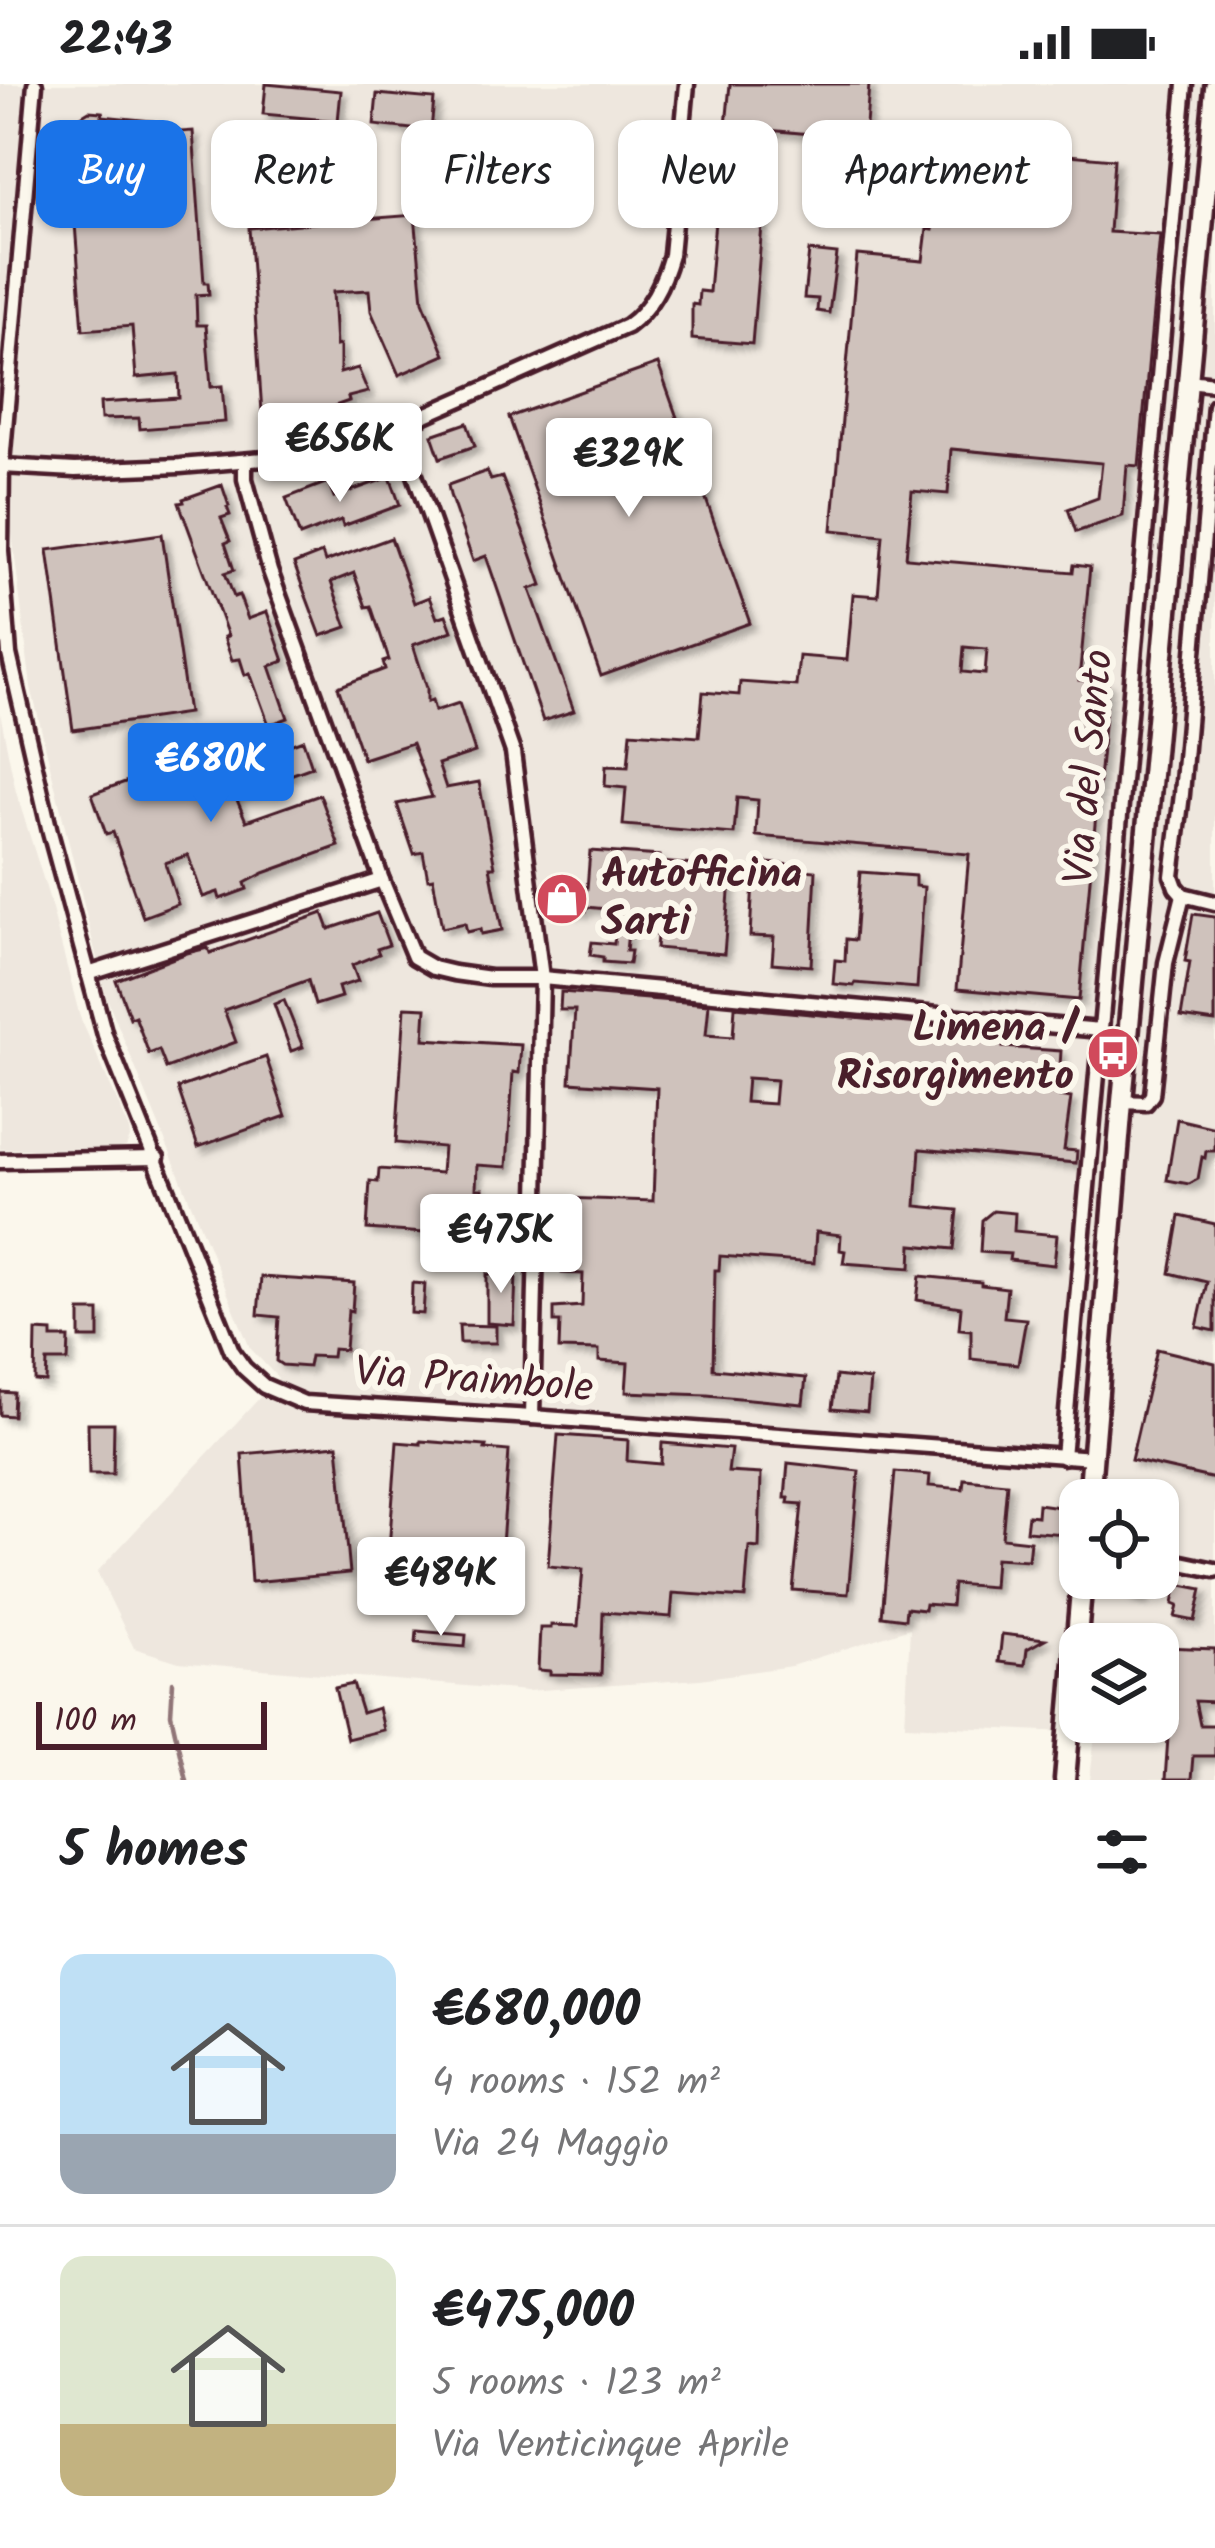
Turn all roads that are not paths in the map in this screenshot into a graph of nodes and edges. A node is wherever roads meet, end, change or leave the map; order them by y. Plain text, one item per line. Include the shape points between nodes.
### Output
1 (35, 84) edge
2 (687, 84) edge
3 (1185, 84) edge
4 (1215, 88) edge
5 (1188, 381) junction
6 (1215, 384) edge
7 (1215, 406) edge
8 (398, 427) junction
9 (245, 461) junction
10 (2, 466) edge
11 (382, 880) junction
12 (1183, 895) junction
13 (1215, 904) edge
14 (88, 974) junction
15 (542, 978) junction
16 (1100, 1030) junction
17 (1122, 1102) junction
18 (157, 1159) junction
19 (0, 1161) edge
20 (532, 1417) junction
21 (1063, 1457) junction
22 (1093, 1458) junction
23 (1091, 1479) edge
24 (1179, 1562) edge
25 (1215, 1570) edge
26 (1080, 1599) edge
27 (1065, 1780) edge

1 - 10 street, Via Praimbole
2 - 8 street via 671,255 639,317
3 - 16 street, Via del Santo
4 - 5 street
5 - 6 street
5 - 17 street
7 - 12 street via 1172,876
8 - 9 street
8 - 15 street via 513,752
9 - 10 street
9 - 11 street via 270,571
10 - 14 street, Via Praimbole via 9,654
11 - 14 street
11 - 15 street via 414,957 454,973
12 - 13 street
12 - 17 street via 1166,963 1152,1095 1146,1103
14 - 18 street, Via Praimbole
15 - 16 street
15 - 20 street
16 - 21 street, Via del Santo
17 - 22 street
18 - 19 street
18 - 20 street, Via Praimbole via 232,1351 264,1386 304,1402
20 - 21 street, Via Praimbole
21 - 22 street, Via Praimbole
22 - 23 street
24 - 25 street
26 - 27 street

